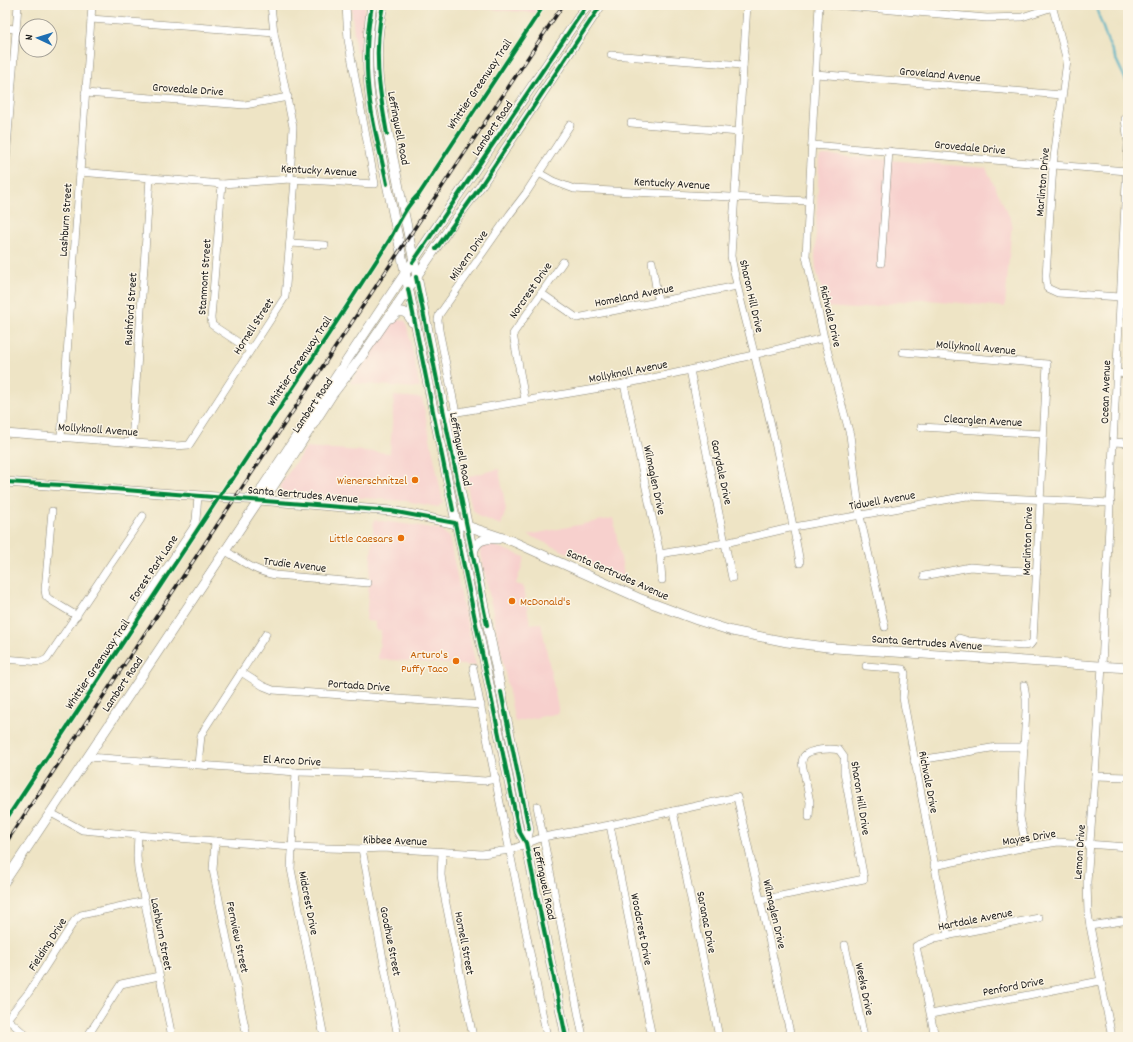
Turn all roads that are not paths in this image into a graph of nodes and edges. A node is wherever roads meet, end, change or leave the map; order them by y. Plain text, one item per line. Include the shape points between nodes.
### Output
1 (18, 5) edge
2 (92, 5) edge
3 (271, 5) edge
4 (346, 5) edge
5 (372, 5) edge
6 (383, 5) edge
7 (587, 5) edge
8 (601, 5) edge
9 (747, 5) edge
10 (819, 5) edge
11 (833, 5) edge
12 (1052, 6) edge
13 (91, 19) junction
14 (5, 28) edge
15 (16, 29) junction
16 (274, 33) junction
17 (611, 55) dead end
18 (743, 65) junction
19 (816, 74) junction
20 (85, 93) junction
21 (1062, 95) junction
22 (288, 97) junction
23 (8, 101) edge
24 (1125, 119) dead end
25 (631, 123) dead end
26 (570, 125) dead end
27 (739, 132) junction
28 (812, 145) junction
29 (889, 151) junction
30 (1053, 165) junction
31 (1127, 171) junction
32 (5, 172) edge
33 (80, 172) junction
34 (539, 173) junction
35 (150, 178) junction
36 (292, 179) junction
37 (222, 184) junction
38 (735, 197) junction
39 (808, 201) junction
40 (441, 221) junction
41 (409, 241) junction
42 (290, 243) junction
43 (325, 245) dead end
44 (413, 262) junction
45 (563, 262) dead end
46 (652, 262) dead end
47 (881, 263) dead end
48 (405, 274) junction
49 (416, 277) junction
50 (737, 286) junction
51 (408, 289) junction
52 (542, 294) junction
53 (1121, 297) junction
54 (658, 302) junction
55 (417, 333) junction
56 (377, 334) junction
57 (824, 338) junction
58 (250, 350) junction
59 (903, 352) dead end
60 (755, 355) junction
61 (1047, 364) joint
62 (690, 370) junction
63 (1116, 373) junction
64 (1128, 374) edge
65 (624, 384) junction
66 (525, 400) junction
67 (456, 413) junction
68 (444, 415) junction
69 (434, 416) junction
70 (920, 427) dead end
71 (5, 433) edge
72 (1044, 434) junction
73 (61, 438) junction
74 (132, 442) junction
75 (1114, 442) junction
76 (1128, 444) edge
77 (189, 445) joint
78 (5, 482) edge
79 (198, 496) junction
80 (1040, 499) junction
81 (259, 500) junction
82 (1111, 503) junction
83 (52, 511) dead end
84 (142, 516) dead end
85 (860, 516) junction
86 (455, 523) junction
87 (467, 526) junction
88 (794, 527) junction
89 (512, 541) junction
90 (725, 543) junction
91 (226, 550) junction
92 (660, 554) junction
93 (474, 559) junction
94 (800, 563) dead end
95 (1037, 572) junction
96 (924, 576) dead end
97 (732, 578) dead end
98 (662, 580) dead end
99 (368, 583) dead end
100 (77, 616) junction
101 (885, 627) dead end
102 (266, 634) dead end
103 (959, 638) dead end
104 (5, 659) edge
105 (866, 666) dead end
106 (1102, 666) junction
107 (473, 668) dead end
108 (1128, 668) edge
109 (241, 672) junction
110 (1024, 685) dead end
111 (87, 688) dead end
112 (481, 705) junction
113 (1024, 747) junction
114 (88, 757) junction
115 (914, 761) junction
116 (198, 764) junction
117 (296, 772) junction
118 (1096, 776) junction
119 (1128, 777) edge
120 (496, 779) junction
121 (738, 797) joint
122 (537, 806) dead end
123 (673, 811) junction
124 (51, 813) junction
125 (809, 817) dead end
126 (610, 824) junction
127 (138, 835) junction
128 (543, 837) junction
129 (215, 841) junction
130 (526, 843) junction
131 (1090, 845) junction
132 (292, 847) junction
133 (1026, 847) junction
134 (1128, 847) edge
135 (362, 850) junction
136 (510, 850) junction
137 (442, 853) junction
138 (934, 866) junction
139 (5, 881) edge
140 (761, 900) junction
141 (144, 902) junction
142 (1039, 918) dead end
143 (1128, 921) edge
144 (1090, 926) junction
145 (948, 936) junction
146 (845, 945) dead end
147 (159, 976) junction
148 (1100, 981) junction
149 (931, 1014) junction
150 (6, 1018) edge
151 (28, 1037) edge
152 (87, 1037) edge
153 (172, 1037) edge
154 (247, 1037) edge
155 (324, 1037) edge
156 (398, 1037) edge
157 (473, 1037) edge
158 (547, 1037) edge
159 (566, 1037) edge
160 (583, 1037) edge
161 (652, 1037) edge
162 (719, 1037) edge
163 (791, 1037) edge
164 (864, 1037) edge
165 (935, 1037) edge
166 (1112, 1037) edge

1 - 15 street
2 - 13 street, Lashburn Street
3 - 16 street, Hornell Street
4 - 36 street, Kentucky Avenue via 348,40 375,184
5 - 48 main road, Leffingwell Road via 366,58 369,90
6 - 41 main road, Leffingwell Road via 377,63 379,87
7 - 40 main road, Lambert Road
8 - 49 main road, Lambert Road via 480,187
9 - 18 street, Sharon Hill Drive
10 - 19 street, Richvale Drive
11 - 12 street via 987,18 1022,17
12 - 21 street, Marlinton Drive via 1067,61
13 - 16 street
13 - 20 street, Lashburn Street
14 - 15 street
15 - 23 street
16 - 22 street, Hornell Street
17 - 18 street
18 - 27 street, Sharon Hill Drive
19 - 21 street, Groveland Avenue
19 - 28 street, Richvale Drive
20 - 22 street, Grovedale Drive via 245,105
20 - 33 street, Lashburn Street
21 - 30 street, Marlinton Drive
22 - 36 street, Hornell Street via 293,127
23 - 32 street
24 - 31 street, Ocean Avenue via 1128,143
25 - 27 street
26 - 34 street, Milvern Drive
27 - 38 street, Sharon Hill Drive
28 - 29 street, Grovedale Drive
28 - 39 street, Richvale Drive
29 - 30 street, Grovedale Drive
29 - 47 street
30 - 31 street, Grovedale Drive
30 - 53 street, Marlinton Drive via 1047,288 1058,293
31 - 53 street, Ocean Avenue
33 - 35 street, Kentucky Avenue
33 - 73 street, Lashburn Street
34 - 38 street, Kentucky Avenue via 574,189
34 - 67 street, Milvern Drive via 439,315 439,330
35 - 37 street, Kentucky Avenue
35 - 74 street, Rushford Street
36 - 37 street, Kentucky Avenue
36 - 42 street, Hornell Street
37 - 58 street, Stanmont Street via 212,325
38 - 39 street, Kentucky Avenue
38 - 50 street, Sharon Hill Drive via 732,256
39 - 57 street, Richvale Drive via 806,256
40 - 41 main road via 418,243
40 - 44 main road, Lambert Road
41 - 44 main road, Leffingwell Road
42 - 43 street
42 - 58 street, Hornell Street via 285,297
44 - 48 main road, Lambert Road
44 - 49 main road, Leffingwell Road
45 - 52 street, Norcrest Drive
46 - 54 street
48 - 51 main road, Leffingwell Road
48 - 81 main road, Lambert Road via 262,488
49 - 51 main road, Lambert Road
49 - 68 main road, Leffingwell Road
50 - 54 street, Homeland Avenue
50 - 60 street, Sharon Hill Drive
51 - 55 main road, Leffingwell Road
51 - 56 main road, Lambert Road
52 - 54 street, Homeland Avenue via 577,318
52 - 66 street, Norcrest Drive via 513,334
53 - 63 street, Ocean Avenue
55 - 56 main road via 409,315 401,312 394,314
55 - 69 main road, Leffingwell Road
56 - 81 main road, Lambert Road via 332,395 272,488
57 - 60 street, Mollyknoll Avenue
57 - 85 street, Richvale Drive via 850,435
58 - 77 street, Hornell Street
59 - 61 street, Mollyknoll Avenue
60 - 62 street, Mollyknoll Avenue
60 - 88 street, Sharon Hill Drive
61 - 72 street, Marlinton Drive
62 - 65 street, Mollyknoll Avenue
62 - 90 street, Garydale Drive
63 - 64 street
63 - 75 street, Ocean Avenue
65 - 66 street, Mollyknoll Avenue
65 - 92 street, Wilmaglen Drive
66 - 67 street, Mollyknoll Avenue
67 - 68 street, Mollyknoll Avenue
68 - 69 street, Mollyknoll Avenue
68 - 87 main road, Leffingwell Road
69 - 86 main road, Leffingwell Road
70 - 72 street, Clearglen Avenue
71 - 73 street, Mollyknoll Avenue
72 - 80 street, Marlinton Drive
73 - 74 street, Mollyknoll Avenue
74 - 77 street, Mollyknoll Avenue
75 - 76 street
75 - 82 street, Ocean Avenue
78 - 79 main road, Santa Gertrudes Avenue
79 - 81 main road, Santa Gertrudes Avenue
79 - 111 street, Forest Park Lane via 193,528
80 - 82 street, Tidwell Avenue
80 - 85 street, Tidwell Avenue via 967,496
80 - 95 street, Marlinton Drive
81 - 86 main road, Santa Gertrudes Avenue via 390,511
81 - 91 main road, Lambert Road
82 - 106 street, Ocean Avenue
83 - 100 street via 46,596
84 - 100 street
85 - 88 street, Tidwell Avenue
85 - 101 street, Richvale Drive
86 - 87 main road, Santa Gertrudes Avenue
86 - 130 main road, Leffingwell Road via 519,831
87 - 89 main road, Santa Gertrudes Avenue
87 - 93 main road, Leffingwell Road
88 - 90 street, Tidwell Avenue
88 - 94 street, Sharon Hill Drive
89 - 93 main road via 482,540 475,547
89 - 106 main road, Santa Gertrudes Avenue via 641,599 697,620 739,632 835,648
90 - 92 street, Tidwell Avenue
90 - 97 street, Garydale Drive
91 - 99 street, Trudie Avenue via 261,572
91 - 114 main road, Lambert Road
92 - 98 street, Wilmaglen Drive
93 - 130 main road, Leffingwell Road via 529,829
95 - 96 street via 970,567
95 - 103 street, Marlinton Drive via 1033,641 1030,645 969,641
100 - 104 street via 47,659 41,662
102 - 109 street
105 - 115 street, Richvale Drive via 903,669 903,698
106 - 108 main road, Santa Gertrudes Avenue
106 - 118 street, Lemon Drive
107 - 112 street
109 - 112 street, Portada Drive via 273,690
109 - 116 street via 200,736
110 - 113 street
112 - 120 street
113 - 115 street via 997,747
113 - 133 street via 1020,817
114 - 116 street, El Arco Drive
114 - 124 main road, Lambert Road
115 - 138 street, Richvale Drive
116 - 117 street, El Arco Drive
117 - 120 street, El Arco Drive via 388,774 485,781
117 - 132 street, Midcrest Drive
118 - 119 street
118 - 131 street, Lemon Drive
120 - 136 street
121 - 123 street, Kibbee Avenue
121 - 140 street, Wilmaglen Drive
122 - 128 street, Leffingwell Road
123 - 126 street, Kibbee Avenue
123 - 162 street, Saranac Drive
124 - 127 street, Kibbee Avenue via 82,830
124 - 139 main road, Lambert Road
125 - 140 street, Sharon Hill Drive via 810,802 803,757 814,751 832,748 839,750 844,757 844,772 864,879
126 - 128 street, Kibbee Avenue
126 - 161 street, Woodcrest Drive
127 - 129 street, Kibbee Avenue
127 - 141 street, Lashburn Street via 137,856
128 - 130 street, Kibbee Avenue
128 - 160 street, Leffingwell Road
129 - 132 street, Kibbee Avenue
129 - 154 street, Fernview Street via 213,870
130 - 136 street, Kibbee Avenue
130 - 159 main road, Leffingwell Road
131 - 133 street, Mayes Drive via 1058,842
131 - 134 street, Mayes Drive
131 - 144 street, Lemon Drive via 1087,882
132 - 135 street, Kibbee Avenue
132 - 155 street, Midcrest Drive via 291,869
133 - 138 street, Mayes Drive
135 - 137 street, Kibbee Avenue via 383,848
135 - 156 street, Goodhue Street
136 - 137 street, Kibbee Avenue via 482,854
136 - 158 street
137 - 157 street, Hornell Street via 443,889
138 - 145 street, Richvale Drive
140 - 163 street, Wilmaglen Drive
141 - 147 street, Lashburn Street
141 - 150 street, Fielding Drive via 81,915 75,920 29,992
142 - 145 street, Hartdale Avenue
143 - 144 street
144 - 148 street, Lemon Drive
145 - 149 street, Hartdale Avenue via 916,946
146 - 164 street, Weeks Drive
147 - 152 street via 121,984
147 - 153 street, Lashburn Street
148 - 149 street, Penford Drive
148 - 166 street, Lemon Drive
149 - 165 street
150 - 151 street

